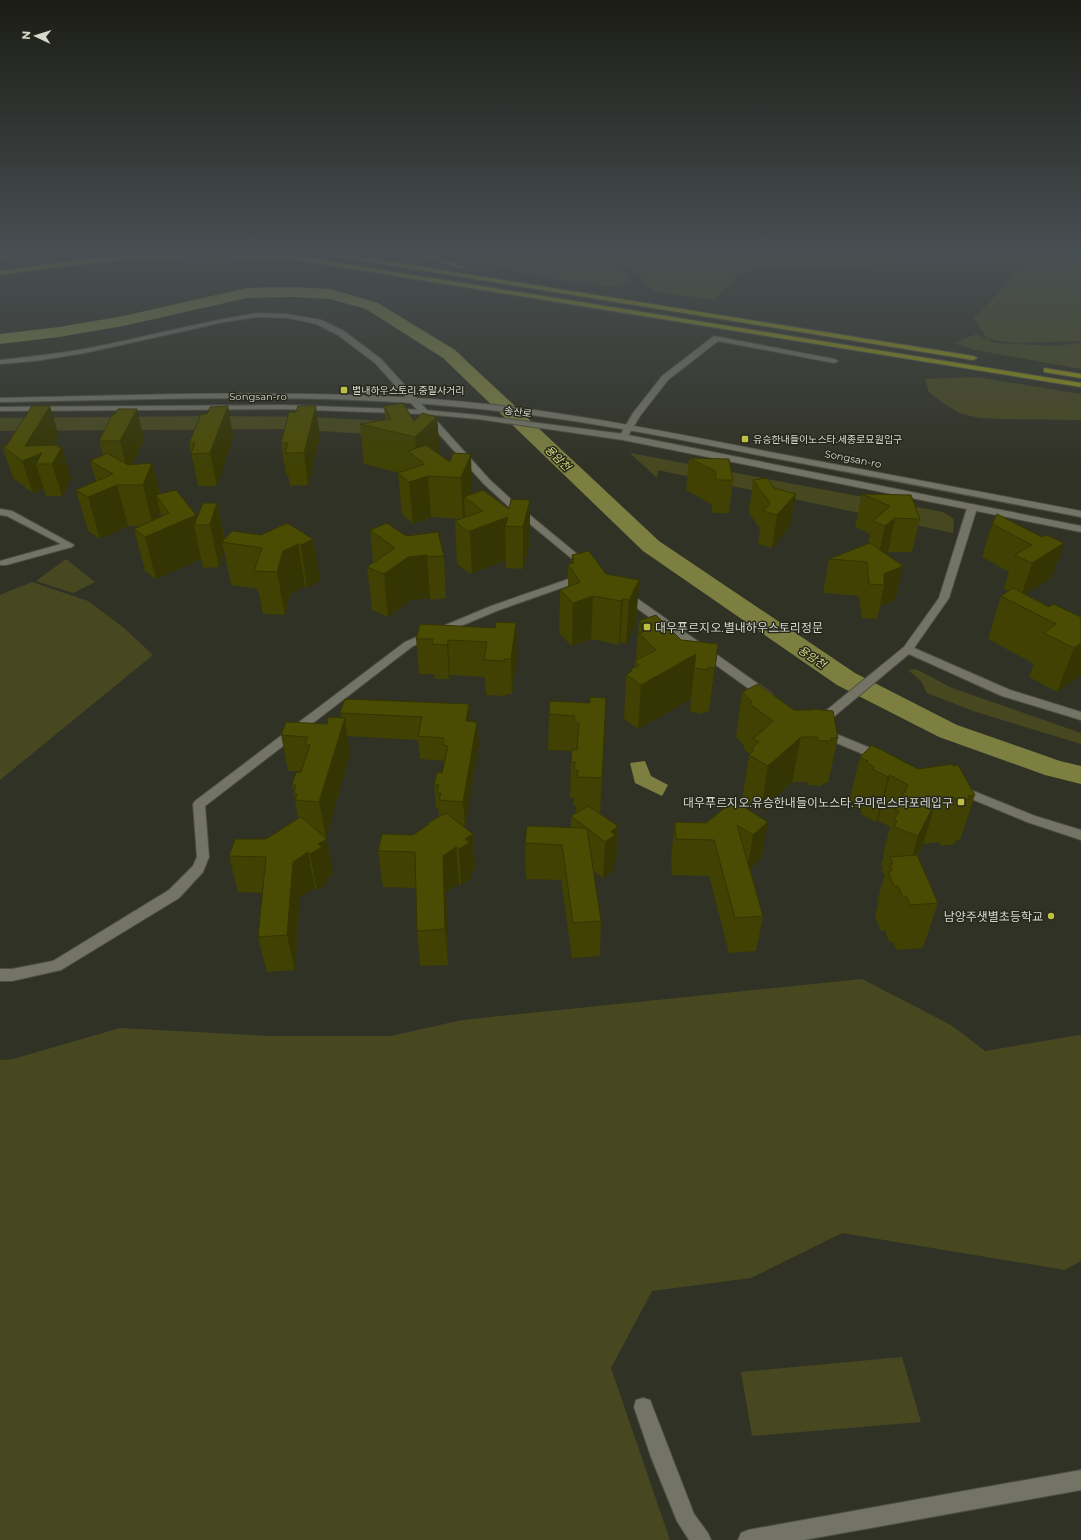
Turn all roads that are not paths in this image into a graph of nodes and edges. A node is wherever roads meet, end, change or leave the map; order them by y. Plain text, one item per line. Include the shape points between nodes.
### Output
1 (202, 325) edge
2 (324, 325) edge
3 (714, 325) edge
4 (771, 325) edge
5 (980, 359) dead end
6 (834, 361) dead end
7 (0, 362) edge
8 (1042, 370) dead end
9 (1081, 376) edge
10 (1081, 385) edge
11 (0, 400) edge
12 (414, 401) junction
13 (434, 403) joint
14 (0, 409) edge
15 (424, 412) junction
16 (443, 414) joint
17 (573, 418) joint
18 (628, 427) junction
19 (590, 432) joint
20 (623, 437) junction
21 (972, 508) junction
22 (0, 512) edge
23 (1081, 514) edge
24 (1081, 529) edge
25 (3, 563) dead end
26 (614, 587) edge
27 (908, 649) junction
28 (773, 701) edge
29 (1081, 716) edge
30 (892, 762) edge
31 (950, 786) edge
32 (1081, 835) edge
33 (0, 975) edge
34 (643, 1407) dead end
35 (1081, 1480) edge
36 (701, 1540) edge
37 (748, 1540) edge

1 - 7 street via 85,351
2 - 12 street via 341,333 378,361
3 - 10 highway
4 - 5 highway
6 - 18 street via 717,338 665,378
8 - 9 highway
11 - 12 street, Songsan-ro via 287,396
12 - 13 street, Songsan-ro
12 - 15 street
13 - 17 street, 송산로
14 - 15 street, Songsan-ro via 284,407
15 - 16 street, Songsan-ro
15 - 33 street via 499,493 596,573 495,608 409,644 199,804 203,857 198,869 174,894 56,966
16 - 19 street, 송산로
17 - 18 street, Songsan-ro
18 - 20 street
18 - 23 street, Songsan-ro
19 - 20 street, Songsan-ro
20 - 21 street, Songsan-ro
21 - 24 street, Songsan-ro
21 - 27 street via 944,598
22 - 25 street via 9,513 68,545
26 - 28 street
27 - 29 street via 1006,693
27 - 30 street via 812,728
31 - 32 street via 1031,819
34 - 36 street via 687,1521
35 - 37 street

